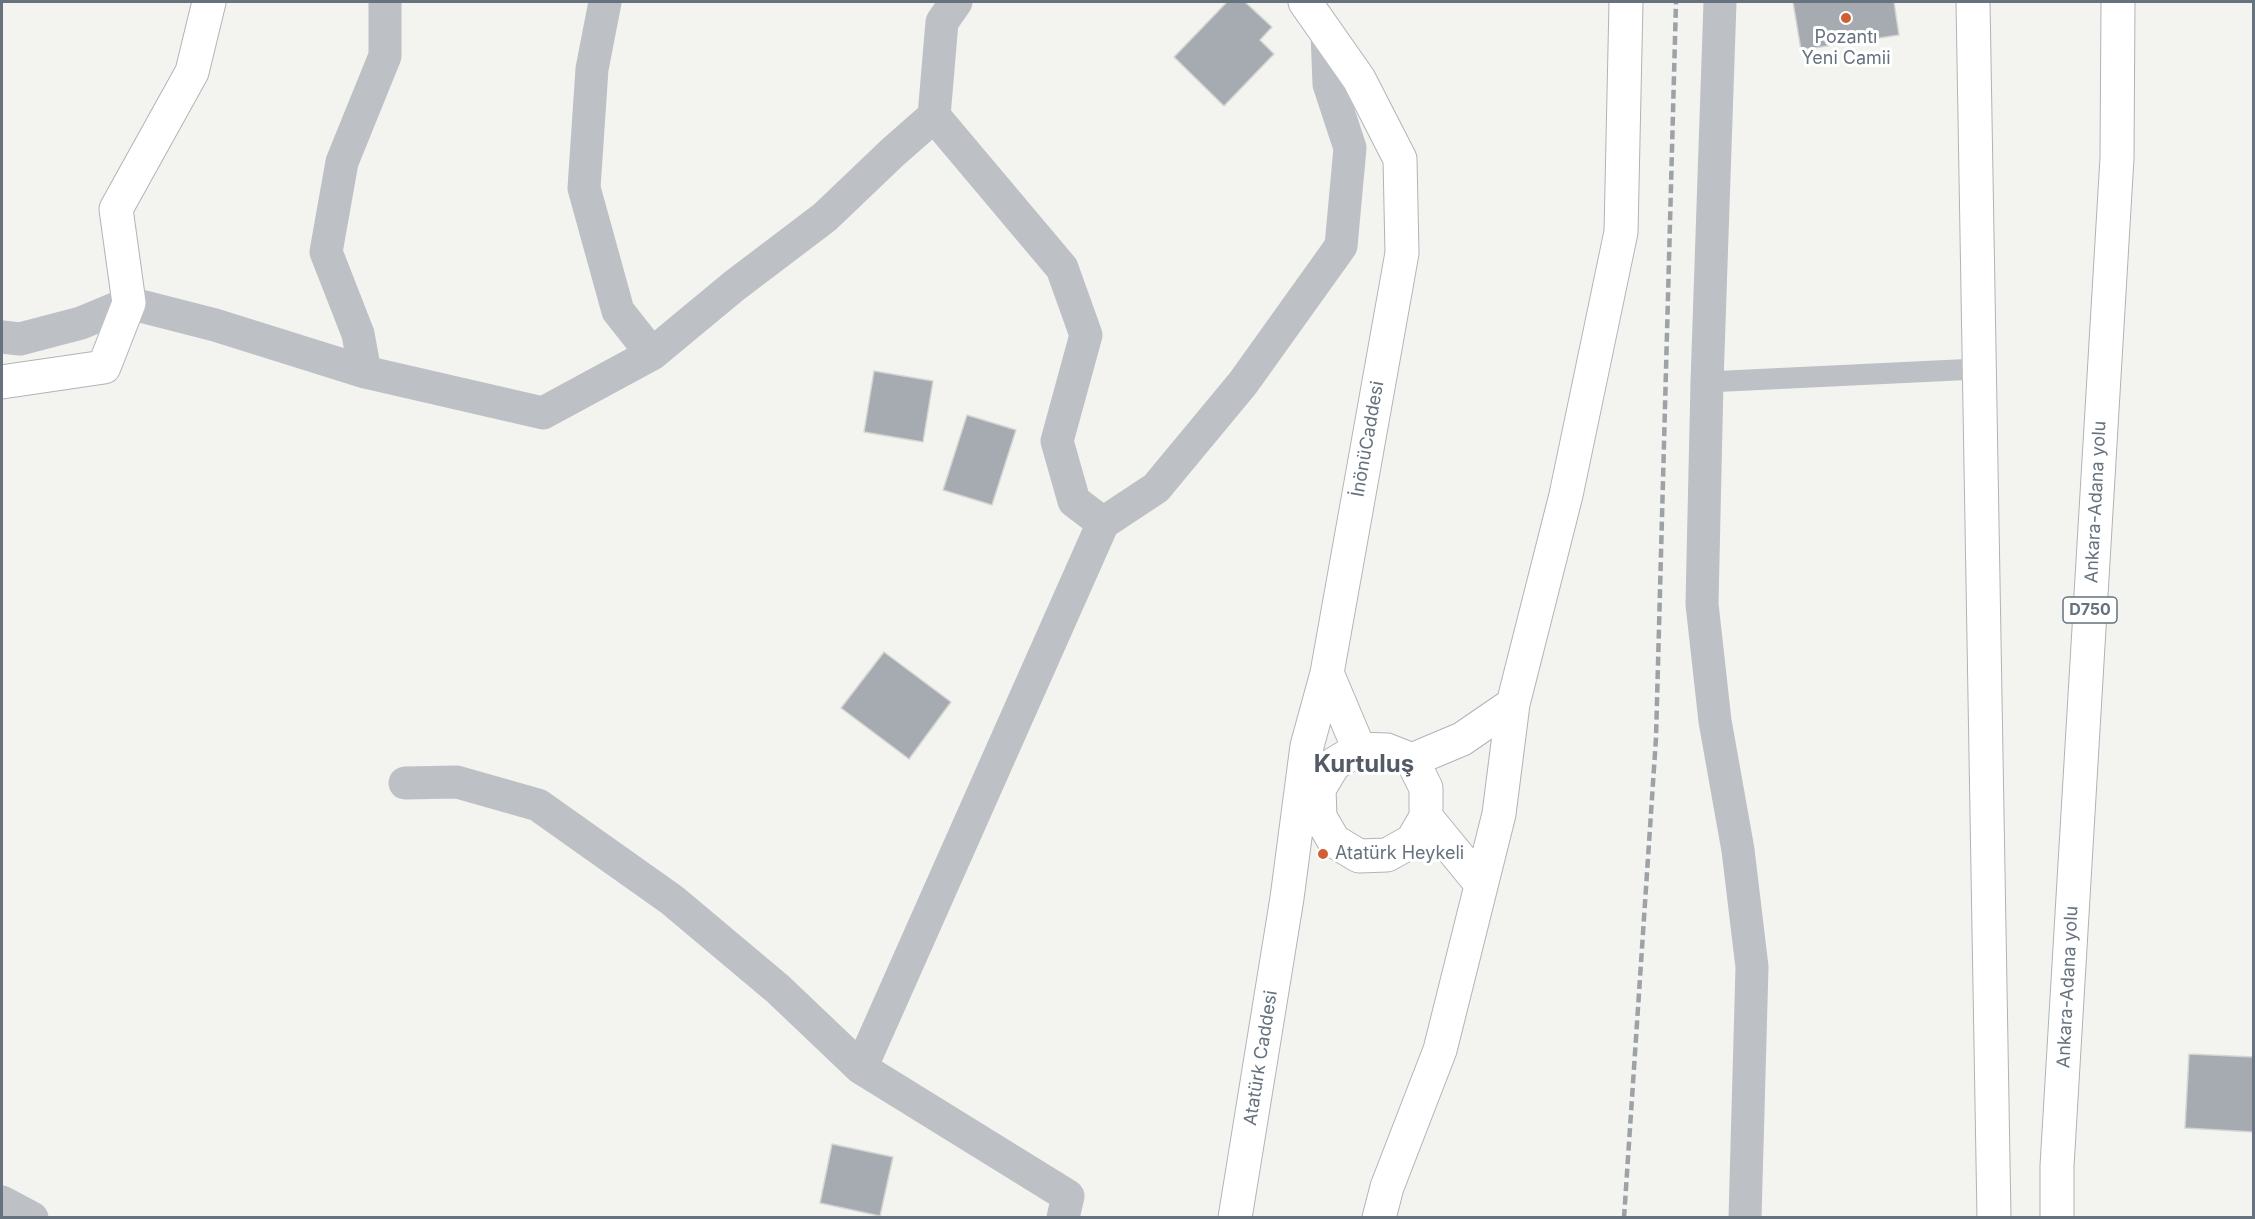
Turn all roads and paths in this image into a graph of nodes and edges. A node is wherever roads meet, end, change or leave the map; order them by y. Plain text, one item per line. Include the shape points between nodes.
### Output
1 (209, 2) edge
2 (385, 2) edge
3 (605, 2) edge
4 (956, 2) edge
5 (1305, 2) edge
6 (1626, 2) edge
7 (1720, 2) edge
8 (1973, 2) edge
9 (2118, 2) edge
10 (1327, 33) junction
11 (934, 116) junction
12 (129, 303) junction
13 (2, 337) edge
14 (652, 354) junction
15 (1977, 369) junction
16 (365, 372) junction
17 (2, 382) edge
18 (1707, 382) junction
19 (1103, 523) junction
20 (1327, 673) junction
21 (1513, 704) junction
22 (1359, 749) junction
23 (1412, 760) junction
24 (405, 783) dead end
25 (1426, 817) junction
26 (1334, 841) junction
27 (1481, 884) junction
28 (1287, 898) junction
29 (861, 1068) junction
30 (2, 1202) edge
31 (32, 1218) edge
32 (1063, 1218) edge
33 (1235, 1218) edge
34 (1379, 1218) edge
35 (1745, 1218) edge
36 (1994, 1218) edge
37 (2057, 1218) edge

1 - 12 main road via 192,72 116,209
2 - 16 street via 385,56 342,162 326,252 358,334
3 - 14 street via 592,69 584,188 618,311
4 - 11 street via 942,22
5 - 10 main road, İnönüCaddesi
6 - 21 main road via 1621,232 1566,495
7 - 18 street
8 - 15 main road
9 - 37 main road, Ankara-Adana yolu / D750 via 2117,158
10 - 19 street via 1329,84 1350,148 1341,246 1243,383 1156,488
10 - 20 main road, İnönüCaddesi via 1359,79 1400,159 1402,253
11 - 14 street via 825,217
11 - 19 street via 1062,268 1086,335 1057,441 1074,501
12 - 13 street via 81,323 20,339
12 - 16 street via 215,325
12 - 17 main road via 104,367
14 - 16 street via 543,413
15 - 18 lane
15 - 36 main road
18 - 35 street via 1702,604 1715,721 1738,850 1752,967
19 - 29 street
20 - 22 main road
20 - 28 main road, İnönüCaddesi via 1307,746
21 - 23 main road via 1462,739
21 - 27 main road via 1499,814
22 - 23 main road via 1387,750
22 - 26 main road via 1334,764 1319,789 1320,817
23 - 25 main road via 1426,788
24 - 29 street via 457,782 538,805 672,900 778,989
25 - 26 main road via 1412,841 1387,855 1359,856
25 - 27 main road
26 - 28 main road
27 - 34 main road via 1440,1050 1387,1187
28 - 33 main road, Atatürk Caddesi
29 - 32 street via 1068,1196
30 - 31 street

